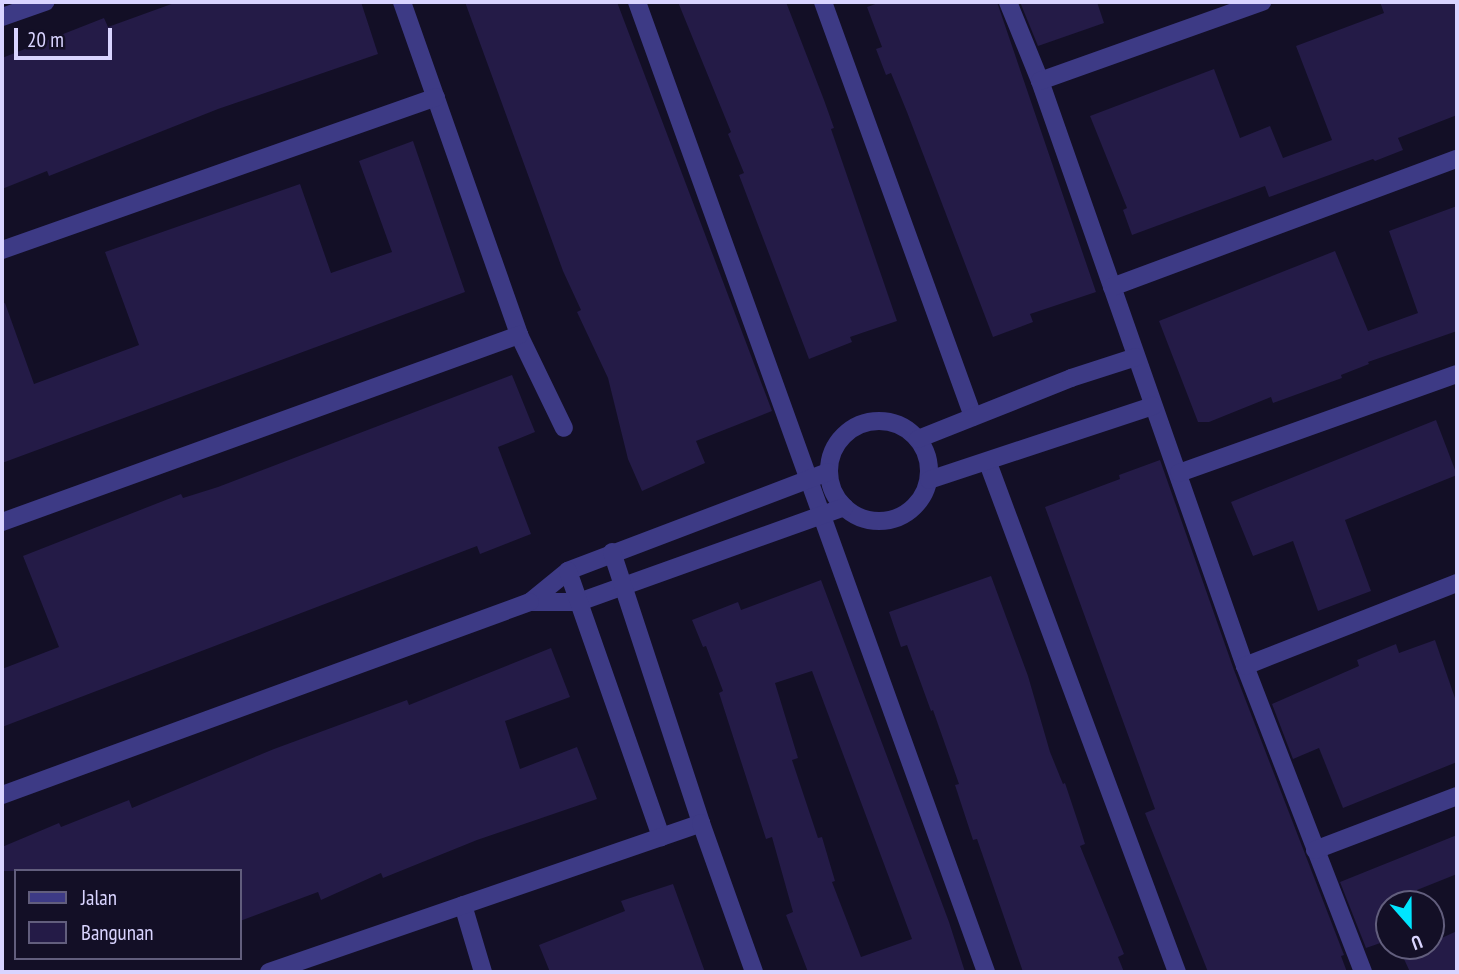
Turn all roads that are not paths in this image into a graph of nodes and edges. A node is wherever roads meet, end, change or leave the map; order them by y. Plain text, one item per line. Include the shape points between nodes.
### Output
1 (45, 2) edge
2 (402, 2) edge
3 (637, 2) edge
4 (823, 2) edge
5 (1008, 2) edge
6 (1262, 2) edge
7 (2, 17) edge
8 (1040, 81) junction
9 (436, 97) junction
10 (1457, 159) edge
11 (2, 250) edge
12 (1112, 287) junction
13 (520, 335) junction
14 (1136, 357) junction
15 (1457, 374) edge
16 (1153, 407) junction
17 (973, 417) junction
18 (564, 428) dead end
19 (918, 439) junction
20 (988, 463) junction
21 (828, 472) junction
22 (1179, 473) junction
23 (808, 480) junction
24 (929, 480) junction
25 (844, 507) junction
26 (822, 516) junction
27 (2, 522) edge
28 (612, 552) junction
29 (568, 571) junction
30 (1457, 583) edge
31 (624, 585) junction
32 (530, 602) junction
33 (579, 602) junction
34 (1245, 666) junction
35 (2, 795) edge
36 (1457, 796) edge
37 (701, 823) junction
38 (661, 837) junction
39 (1315, 850) junction
40 (463, 905) junction
41 (269, 972) edge
42 (483, 972) edge
43 (754, 972) edge
44 (986, 972) edge
45 (1177, 972) edge
46 (1363, 972) edge

1 - 7 street
2 - 9 street
3 - 23 street
4 - 17 street
5 - 8 street
6 - 8 street
8 - 12 street
9 - 11 street
9 - 13 street
10 - 12 street
12 - 14 street
13 - 18 street
13 - 27 street
14 - 16 street
14 - 17 street
15 - 22 street
16 - 20 street
16 - 22 street
17 - 19 street
19 - 21 street via 898,425 874,421 851,430 834,448
19 - 24 street via 928,458
20 - 24 street
20 - 45 street
21 - 23 street
21 - 25 street
22 - 34 street
23 - 26 street
23 - 28 street
24 - 25 street via 917,505 895,520 867,520
25 - 26 street
26 - 31 street
26 - 44 street
28 - 29 street
28 - 31 street
29 - 32 street
29 - 33 street
30 - 34 street
31 - 33 street
31 - 37 street
32 - 33 street
32 - 35 street
33 - 38 street
34 - 39 street
36 - 39 street
37 - 38 street
37 - 43 street
38 - 40 street
39 - 46 street
40 - 41 street
40 - 42 street

